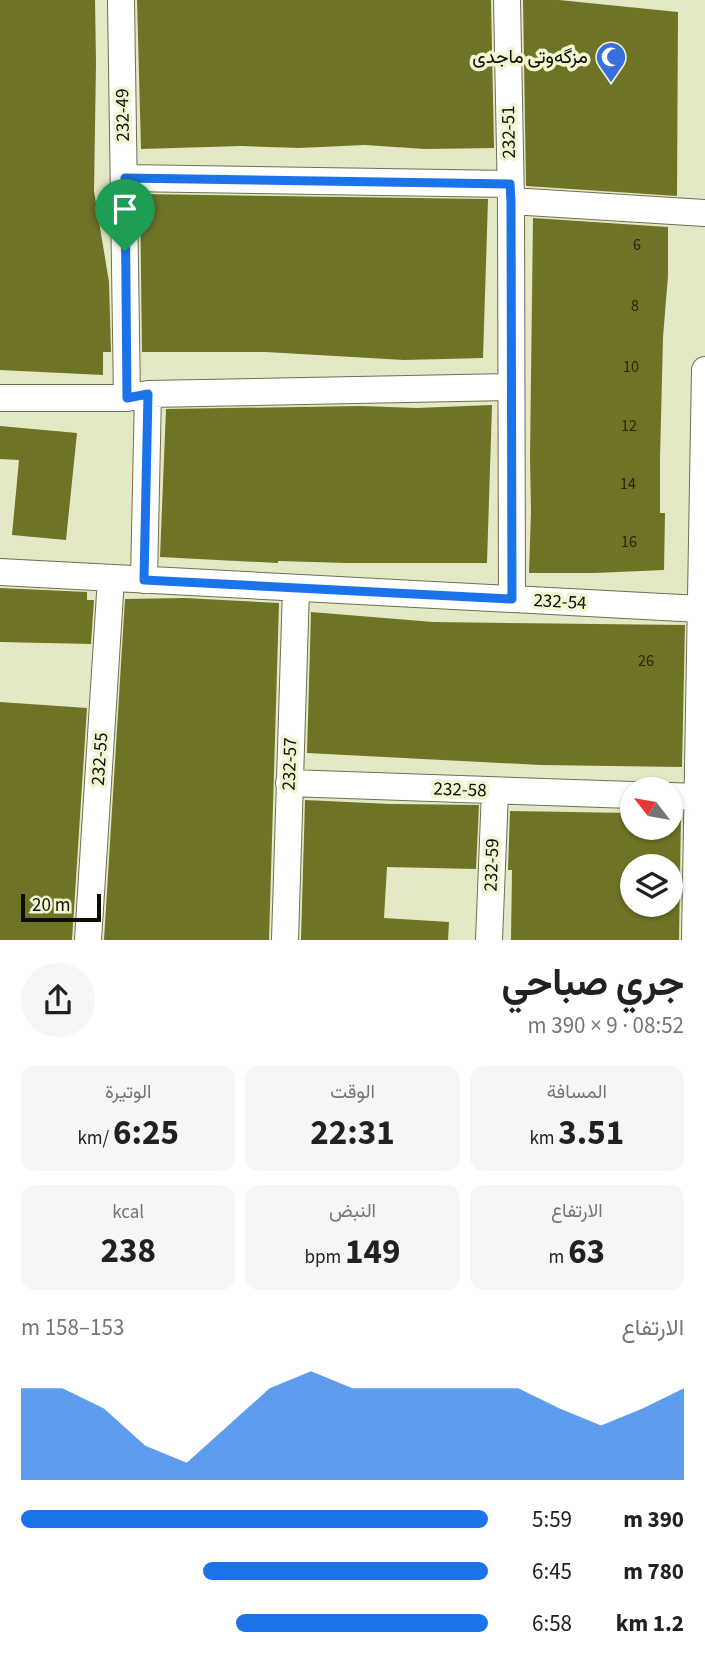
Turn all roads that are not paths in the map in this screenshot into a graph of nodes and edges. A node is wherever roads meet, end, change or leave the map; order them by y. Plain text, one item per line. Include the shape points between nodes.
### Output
1 (121, 0) edge
2 (507, 0) edge
3 (125, 178) junction
4 (511, 193) junction
5 (705, 213) edge
6 (705, 370) edge
7 (511, 387) junction
8 (138, 396) junction
9 (0, 398) edge
10 (704, 500) edge
11 (0, 572) edge
12 (111, 578) junction
13 (144, 580) junction
14 (296, 588) junction
15 (512, 599) junction
16 (701, 609) junction
17 (702, 704) edge
18 (289, 783) junction
19 (495, 791) junction
20 (620, 795) edge
21 (683, 796) edge
22 (697, 797) junction
23 (88, 940) edge
24 (285, 940) edge
25 (489, 940) edge
26 (695, 940) edge

1 - 3 street, 232-49
2 - 4 street, 232-51
3 - 4 street
3 - 8 street, 232-49
4 - 5 street
4 - 7 street, 232-51
6 - 10 street
7 - 8 street
7 - 15 street, 232-51
8 - 9 street
8 - 13 street, 232-49
10 - 16 street
11 - 12 street, 232-54
12 - 13 street, 232-54
12 - 23 street, 232-55
13 - 14 street, 232-54
14 - 15 street, 232-54
14 - 18 street, 232-57
15 - 16 street, 232-54
16 - 17 street
17 - 22 street
18 - 19 street, 232-58
18 - 24 street, 232-57
19 - 20 street, 232-58
19 - 25 street, 232-59
21 - 22 street
22 - 26 street

